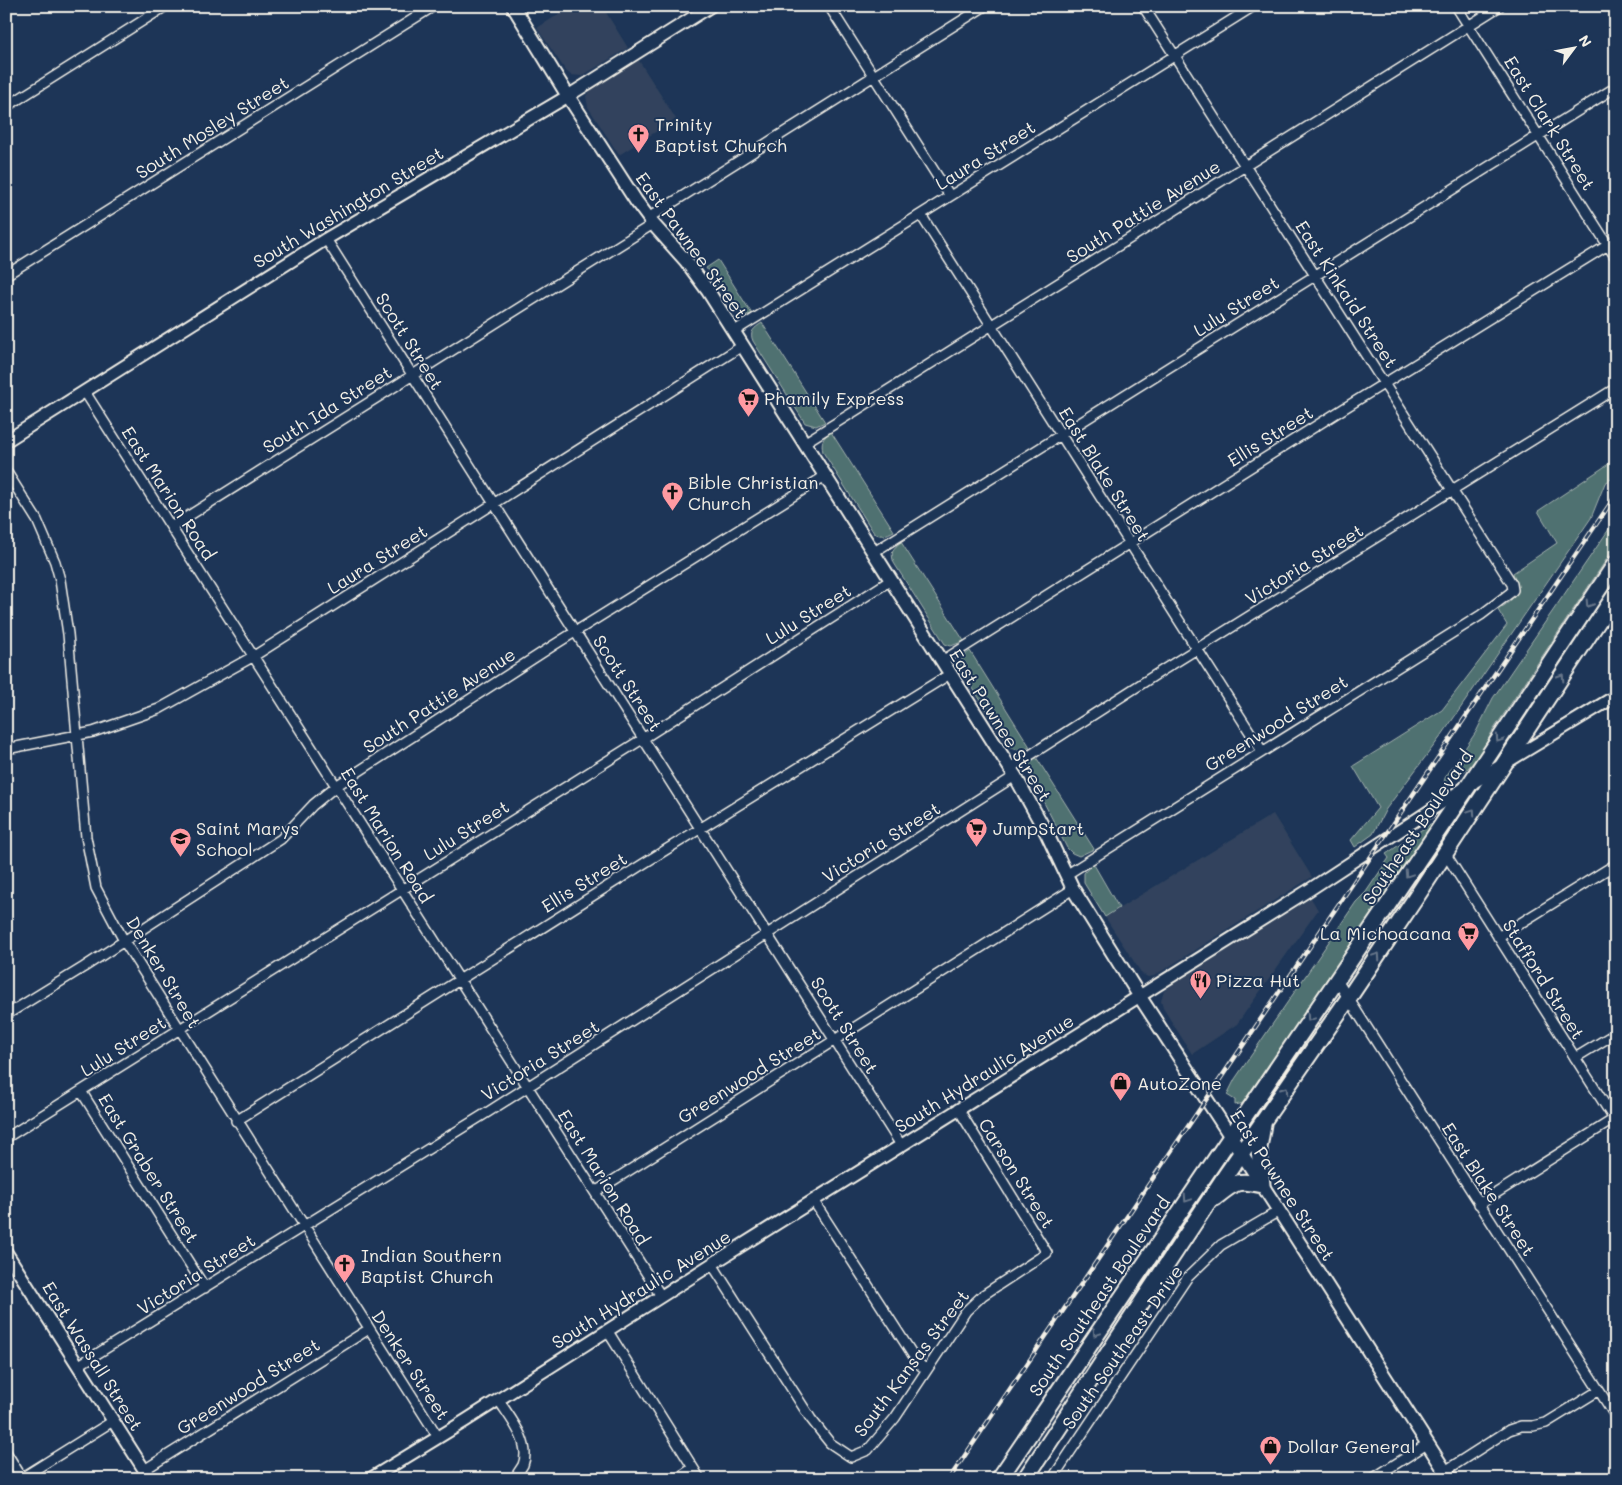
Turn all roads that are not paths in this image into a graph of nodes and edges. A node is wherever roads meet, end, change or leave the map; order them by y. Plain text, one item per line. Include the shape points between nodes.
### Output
1 (166, 6) edge
2 (434, 6) edge
3 (513, 6) edge
4 (711, 6) edge
5 (829, 6) edge
6 (985, 6) edge
7 (1143, 6) edge
8 (1254, 6) edge
9 (1456, 6) edge
10 (1500, 6) edge
11 (1468, 26) junction
12 (1175, 56) junction
13 (874, 76) junction
14 (1616, 87) edge
15 (568, 96) junction
16 (6, 107) edge
17 (1539, 136) junction
18 (1245, 166) junction
19 (950, 196) junction
20 (921, 215) junction
21 (651, 221) junction
22 (326, 239) junction
23 (1612, 243) edge
24 (1616, 258) edge
25 (6, 275) edge
26 (1316, 276) junction
27 (992, 326) junction
28 (734, 332) junction
29 (742, 346) junction
30 (412, 375) junction
31 (1384, 384) junction
32 (1616, 388) edge
33 (85, 392) junction
34 (1061, 435) junction
35 (6, 441) edge
36 (804, 443) junction
37 (6, 471) edge
38 (825, 476) junction
39 (1453, 491) junction
40 (494, 504) junction
41 (171, 527) junction
42 (1130, 544) junction
43 (874, 552) junction
44 (1616, 563) edge
45 (891, 580) junction
46 (1616, 594) edge
47 (1503, 599) joint
48 (575, 632) junction
49 (1197, 649) junction
50 (254, 656) junction
51 (942, 661) junction
52 (950, 674) junction
53 (1616, 696) edge
54 (78, 735) junction
55 (644, 738) junction
56 (6, 749) edge
57 (1262, 751) junction
58 (1505, 763) junction
59 (1012, 772) junction
60 (1469, 785) junction
61 (336, 786) junction
62 (701, 828) junction
63 (1445, 853) junction
64 (1616, 864) edge
65 (1066, 875) junction
66 (402, 889) junction
67 (1073, 889) junction
68 (768, 934) junction
69 (1498, 937) junction
70 (124, 941) junction
71 (1336, 979) junction
72 (460, 980) junction
73 (1140, 997) junction
74 (1348, 999) junction
75 (6, 1015) edge
76 (179, 1030) junction
77 (1616, 1033) edge
78 (835, 1040) junction
79 (1575, 1058) junction
80 (528, 1087) junction
81 (81, 1091) junction
82 (959, 1110) junction
83 (1264, 1119) junction
84 (1615, 1120) edge
85 (236, 1121) junction
86 (1231, 1135) junction
87 (6, 1138) edge
88 (901, 1146) junction
89 (1242, 1152) junction
90 (1262, 1185) junction
91 (595, 1192) junction
92 (814, 1200) junction
93 (1479, 1204) junction
94 (1206, 1205) junction
95 (1279, 1211) junction
96 (304, 1227) junction
97 (6, 1252) edge
98 (1047, 1254) joint
99 (712, 1264) junction
100 (205, 1288) junction
101 (661, 1296) junction
102 (368, 1329) junction
103 (607, 1330) junction
104 (78, 1365) junction
105 (926, 1370) junction
106 (1598, 1391) junction
107 (498, 1399) junction
108 (1616, 1417) edge
109 (114, 1421) junction
110 (438, 1437) junction
111 (1428, 1444) junction
112 (6, 1452) edge
113 (693, 1468) junction
114 (147, 1474) edge
115 (1448, 1476) edge
116 (21, 1478) edge
117 (370, 1479) edge
118 (514, 1479) edge
119 (677, 1479) edge
120 (700, 1479) edge
121 (999, 1479) edge
122 (1025, 1479) edge
123 (1052, 1479) edge
124 (1372, 1479) edge

1 - 16 street
2 - 25 street, South Mosley Street
3 - 15 main road, East Pawnee Street
4 - 15 street, South Washington Street
5 - 13 street
6 - 13 street, South Ida Street
7 - 12 street, East Kinkaid Street
8 - 12 street, Laura Street
9 - 11 street, East Clark Street
10 - 11 street, South Pattie Avenue
11 - 17 street, East Clark Street
11 - 18 street, South Pattie Avenue
12 - 18 street, East Kinkaid Street
12 - 19 street, Laura Street
13 - 19 street
13 - 21 street, South Ida Street
14 - 17 street, Lulu Street
15 - 21 main road, East Pawnee Street
15 - 22 street, South Washington Street
17 - 23 street, East Clark Street
17 - 26 street, Lulu Street
18 - 26 street, East Kinkaid Street
18 - 27 street, South Pattie Avenue
19 - 20 street, Laura Street
20 - 27 street, East Blake Street
20 - 28 street, Laura Street
21 - 28 main road, East Pawnee Street via 708,291
21 - 30 street, South Ida Street
22 - 30 street, Scott Street
22 - 33 street, South Washington Street
23 - 24 street, East Clark Street
23 - 31 street, Ellis Street
26 - 31 street, East Kinkaid Street
26 - 34 street, Lulu Street
27 - 34 street, East Blake Street
27 - 36 street, South Pattie Avenue
28 - 29 main road, East Pawnee Street
29 - 36 main road, East Pawnee Street
29 - 40 street, Laura Street
30 - 40 street, Scott Street
30 - 41 street, South Ida Street
31 - 39 street, East Kinkaid Street
31 - 42 street, Ellis Street
32 - 39 street, Victoria Street
33 - 35 street, South Washington Street
33 - 41 street, East Marion Road
34 - 42 street, East Blake Street
34 - 43 street, Lulu Street
36 - 38 main road, East Pawnee Street
37 - 54 street, Denker Street via 37,520 60,580
38 - 43 main road, East Pawnee Street
38 - 48 street, South Pattie Avenue
39 - 47 street, East Kinkaid Street via 1512,584 1513,590
39 - 49 street, Victoria Street
40 - 48 street, Scott Street
40 - 50 street, Laura Street
41 - 50 street, East Marion Road
42 - 49 street, East Blake Street
42 - 51 street, Ellis Street
43 - 45 main road, East Pawnee Street
44 -> 60 main road, Southeast Boulevard
45 - 51 main road, East Pawnee Street
45 - 55 street, Lulu Street
58 -> 46 main road
47 - 57 street, Greenwood Street
48 - 55 street, Scott Street
48 - 61 street, South Pattie Avenue
49 - 57 street, East Blake Street
49 - 59 street, Victoria Street
50 - 54 street, Laura Street via 158,709
50 - 61 street, East Marion Road
51 - 52 main road, East Pawnee Street
52 - 59 main road, East Pawnee Street
52 - 62 street, Ellis Street
53 - 58 street, South Hydraulic Avenue
54 - 56 street, Laura Street
54 - 70 street, Denker Street via 86,837 96,888
55 - 62 street, Scott Street
55 - 66 street, Lulu Street
57 - 65 street, Greenwood Street
58 - 60 street, South Hydraulic Avenue
63 -> 58 main road
59 - 65 main road, East Pawnee Street
59 - 68 street, Victoria Street
60 -> 71 main road, Southeast Boulevard
60 - 73 street, South Hydraulic Avenue
61 - 66 street, East Marion Road
61 - 70 street, South Pattie Avenue via 313,805 282,839
62 - 68 street, Scott Street
62 - 72 street, Ellis Street
63 - 69 street, Stafford Street
74 -> 63 main road
64 - 69 street
65 - 67 main road, East Pawnee Street
66 - 72 street, East Marion Road
66 - 76 street, Lulu Street
67 - 73 main road, East Pawnee Street
67 - 78 street, Greenwood Street
68 - 78 street, Scott Street
68 - 80 street, Victoria Street
69 - 79 street, Stafford Street
70 - 75 street, South Pattie Avenue
70 - 76 street, Denker Street
71 - 74 street, East Blake Street
71 -> 86 main road, Southeast Boulevard
72 - 80 street, East Marion Road
72 - 85 street, Ellis Street
73 - 82 street, South Hydraulic Avenue
73 - 86 main road, East Pawnee Street
83 -> 74 main road
74 - 93 street, East Blake Street
76 - 81 street, Lulu Street
76 - 85 street, Denker Street
77 - 79 street
78 - 88 street, Scott Street
78 - 91 street, Greenwood Street
79 - 84 street, Stafford Street
80 - 91 street, East Marion Road
80 - 96 street, Victoria Street
81 - 87 street, Lulu Street
81 - 100 street, East Graber Street
82 - 88 street, South Hydraulic Avenue
82 - 98 street, Carson Street
83 - 89 main road
83 - 90 main road via 1259,1148
84 - 93 street
85 - 96 street, Denker Street
86 - 89 main road, East Pawnee Street
86 -> 121 main road, South Southeast Boulevard
88 - 92 street, South Hydraulic Avenue
89 - 90 main road, East Pawnee Street
89 - 94 main road
90 - 94 main road via 1240,1181
90 - 95 main road, East Pawnee Street
91 - 101 street, East Marion Road
92 - 99 street, South Hydraulic Avenue
92 - 105 street via 918,1363
93 - 106 street, East Blake Street
94 - 122 main road
95 - 111 main road, East Pawnee Street
95 - 123 street, South Southeast Drive via 1221,1245 1187,1278
96 - 100 street, Victoria Street
96 - 102 street, Denker Street
97 - 104 street, East Wassall Street
98 - 105 street, South Kansas Street via 983,1295 966,1311
99 - 101 street, South Hydraulic Avenue
99 - 105 street, South Kansas Street via 811,1419 830,1443 851,1457 868,1450 895,1418
100 - 104 street, Victoria Street
101 - 103 street, South Hydraulic Avenue
102 - 110 street, Denker Street
102 - 114 street, Greenwood Street
103 - 107 street, South Hydraulic Avenue
103 - 113 street
104 - 109 street, East Wassall Street
106 - 108 street, East Blake Street
106 - 115 street via 1546,1423 1509,1430
107 - 110 street, South Hydraulic Avenue
107 - 118 street via 523,1443 523,1463
109 - 114 street, East Wassall Street
109 - 116 street
110 - 117 street, South Hydraulic Avenue
111 - 115 main road, East Pawnee Street
111 - 124 street
112 - 116 street
113 - 119 street
113 - 120 street

